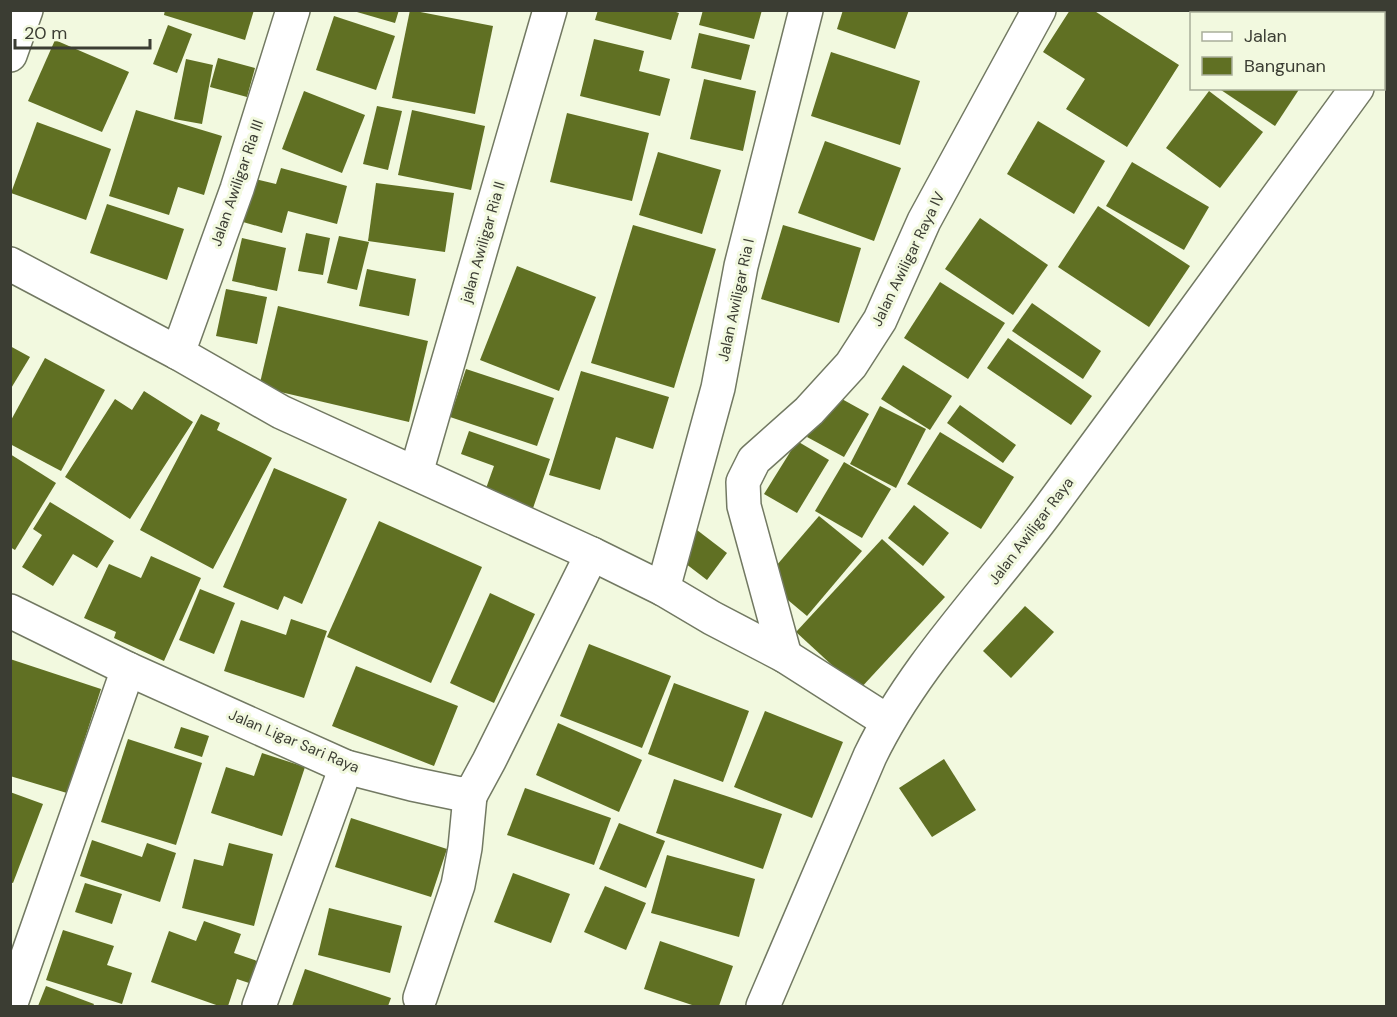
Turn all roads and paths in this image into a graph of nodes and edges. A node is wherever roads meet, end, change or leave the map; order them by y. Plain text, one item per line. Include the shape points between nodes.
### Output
1 (26, 10) edge
2 (293, 10) edge
3 (550, 10) edge
4 (806, 10) edge
5 (1039, 10) edge
6 (10, 55) edge
7 (1356, 90) edge
8 (10, 264) edge
9 (178, 353) junction
10 (416, 473) junction
11 (592, 554) junction
12 (663, 589) junction
13 (10, 611) edge
14 (784, 656) junction
15 (128, 669) junction
16 (887, 721) junction
17 (346, 767) junction
18 (470, 796) junction
19 (420, 998) dead end
20 (10, 1006) edge
21 (259, 1006) edge
22 (763, 1006) edge

1 - 6 street
2 - 9 street, Jalan Awiligar Ria III via 237,189
3 - 10 street, jalan Awiligar Ria II
4 - 12 street, Jalan Awiligar Ria I via 741,266 718,388
5 - 14 street, Jalan Awiligar Raya IV via 924,221 880,320 851,364 809,411 754,460 743,482 744,506
7 - 16 street, Jalan Awiligar Raya via 1046,512
8 - 9 street
9 - 10 street via 280,412
10 - 11 street
11 - 12 street
11 - 18 street
12 - 14 street
13 - 15 street, Jalan Ligar Sari Raya
14 - 16 street
15 - 17 street, Jalan Ligar Sari Raya
15 - 20 street
16 - 22 street, Jalan Awiligar Raya
17 - 18 street, Jalan Ligar Sari Raya
17 - 21 street
18 - 19 street via 458,885

